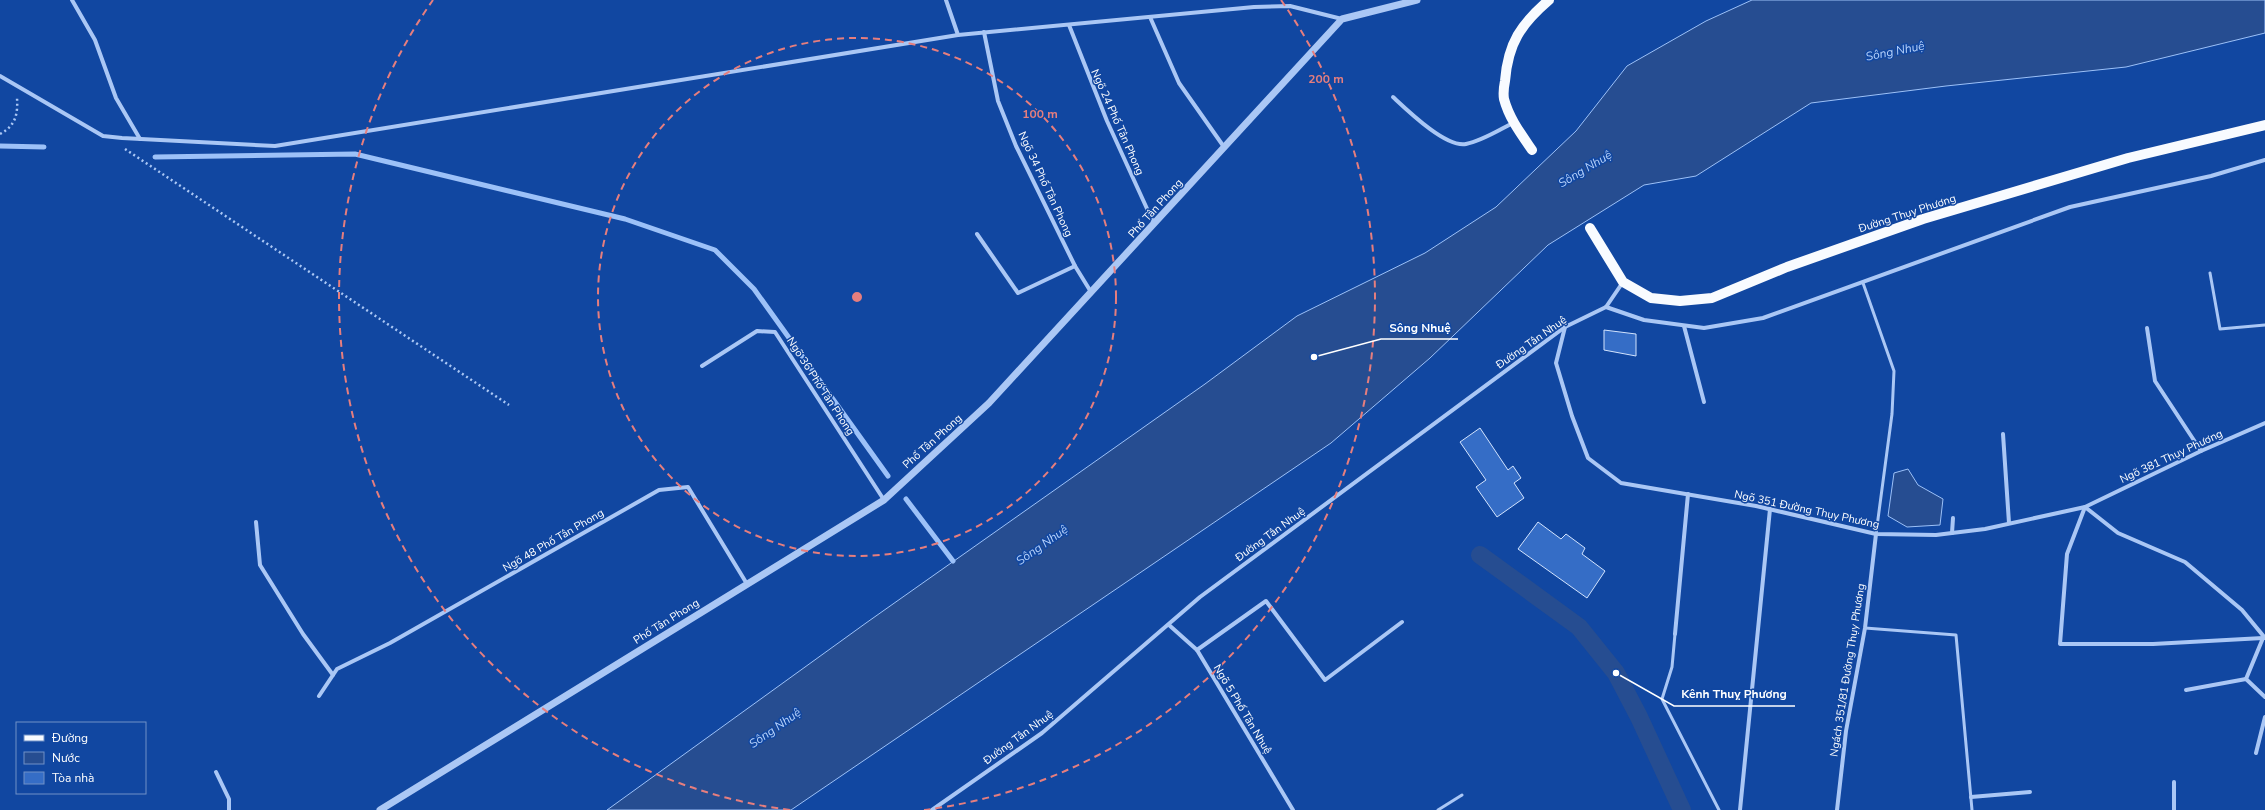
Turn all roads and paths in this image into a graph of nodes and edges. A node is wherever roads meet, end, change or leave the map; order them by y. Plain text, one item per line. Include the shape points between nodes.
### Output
1 (72, 0) edge
2 (946, 0) edge
3 (1417, 0) edge
4 (1549, 0) edge
5 (1405, 2) edge
6 (1150, 17) junction
7 (1342, 19) junction
8 (1068, 25) junction
9 (984, 32) junction
10 (958, 35) junction
11 (0, 76) edge
12 (16, 87) junction
13 (1393, 97) dead end
14 (1514, 123) junction
15 (2265, 125) edge
16 (0, 134) edge
17 (107, 136) junction
18 (140, 139) junction
19 (1224, 148) junction
20 (1532, 150) dead end
21 (2265, 160) edge
22 (1154, 225) junction
23 (1590, 228) dead end
24 (977, 234) dead end
25 (1075, 266) junction
26 (2210, 273) dead end
27 (1623, 282) junction
28 (1862, 283) junction
29 (1092, 292) junction
30 (1606, 307) junction
31 (2265, 325) edge
32 (1565, 326) junction
33 (1684, 326) junction
34 (2147, 328) dead end
35 (702, 366) dead end
36 (1704, 402) dead end
37 (509, 405) dead end
38 (2265, 423) edge
39 (2003, 434) dead end
40 (2201, 451) junction
41 (1688, 494) junction
42 (884, 500) junction
43 (2085, 507) junction
44 (1770, 509) junction
45 (1953, 518) dead end
46 (256, 522) dead end
47 (2009, 523) junction
48 (1952, 533) junction
49 (1876, 534) junction
50 (747, 584) junction
51 (1402, 622) dead end
52 (1169, 624) junction
53 (1865, 628) junction
54 (1675, 634) joint
55 (2264, 638) edge
56 (1197, 650) junction
57 (333, 675) junction
58 (2246, 679) junction
59 (2186, 690) dead end
60 (319, 696) dead end
61 (2265, 697) edge
62 (2265, 717) edge
63 (2256, 753) dead end
64 (216, 772) dead end
65 (2174, 782) dead end
66 (2030, 792) dead end
67 (1462, 795) dead end
68 (1971, 797) junction
69 (229, 810) edge
70 (380, 810) edge
71 (932, 810) edge
72 (1293, 810) edge
73 (1438, 810) edge
74 (1719, 810) edge
75 (1740, 810) edge
76 (1837, 810) edge
77 (1972, 810) edge
78 (2174, 810) edge

1 - 18 street via 95,40 116,98
2 - 10 street
3 - 5 street
4 - 14 main road via 1530,16 1509,52 1504,98
5 - 7 street
6 - 7 street via 1290,6
6 - 8 street
6 - 19 street via 1179,83
7 - 19 street, Phố Tân Phong
8 - 9 street
8 - 22 street, Ngõ 24 Phố Tân Phong via 1107,121
9 - 10 street
9 - 25 street, Ngõ 34 Phố Tân Phong via 998,101 1016,146
10 - 18 street via 275,146
11 - 12 street
12 - 16 path via 14,122
12 - 17 street via 96,133
13 - 14 street via 1417,119 1445,138 1461,145
14 - 20 main road
15 - 27 main road, Đường Thụy Phương via 2128,158 1924,219 1787,266 1712,298 1680,301 1651,298
17 - 18 street
17 - 37 path
19 - 22 street, Phố Tân Phong
21 - 28 street via 2211,176 2070,207
22 - 29 street, Phố Tân Phong
23 - 27 main road, Đường Thụy Phương
24 - 25 street via 1018,293
25 - 29 street, Ngõ 34 Phố Tân Phong
26 - 31 lane via 2220,329
27 - 30 street
28 - 33 street via 1763,318 1704,328
28 - 49 lane via 1894,370 1892,414
29 - 42 street, Phố Tân Phong via 989,403
30 - 32 street, Đường Tân Nhuệ
30 - 33 street via 1644,320
32 - 41 street, Ngõ 351 Đường Thụy Phương via 1556,363 1588,458 1621,483
32 - 52 street, Đường Tân Nhuệ via 1200,597
33 - 36 street
34 - 40 street via 2155,381
35 - 42 street, Ngõ 36 Phố Tân Phong via 757,331 775,332
38 - 40 street, Ngõ 381 Thụy Phương
39 - 47 street
40 - 43 street, Ngõ 381 Thụy Phương
41 - 44 street, Ngõ 351 Đường Thụy Phương
41 - 54 street
42 - 50 street, Phố Tân Phong
43 - 47 street, Ngõ 351 Đường Thụy Phương
43 - 55 street via 2118,533 2185,562 2242,610
43 - 55 street via 2067,554 2060,644 2153,644
44 - 49 street, Ngõ 351 Đường Thụy Phương
44 - 75 street
45 - 48 street
46 - 57 street via 260,565 303,634
47 - 48 street, Ngõ 351 Đường Thụy Phương
48 - 49 street, Ngõ 351 Đường Thụy Phương
49 - 53 street, Ngách 351/81 Đường Thụy Phương
50 - 57 street, Ngõ 48 Phố Tân Phong via 688,487 659,490 390,643 337,669
50 - 70 street, Phố Tân Phong
51 - 56 street via 1325,680 1266,601
52 - 56 street, Ngõ 5 Phố Tân Nhuệ
52 - 71 street, Đường Tân Nhuệ via 1042,733
53 - 68 lane via 1956,635
53 - 76 street, Ngách 351/81 Đường Thụy Phương via 1846,731
54 - 74 lane via 1672,667 1662,699
55 - 58 street
56 - 72 street, Ngõ 5 Phố Tân Nhuệ
57 - 60 street, Ngõ 48 Phố Tân Phong
58 - 59 street
58 - 61 street
62 - 63 street
64 - 69 street via 229,799
65 - 78 street
66 - 68 street
67 - 73 lane
68 - 77 lane

